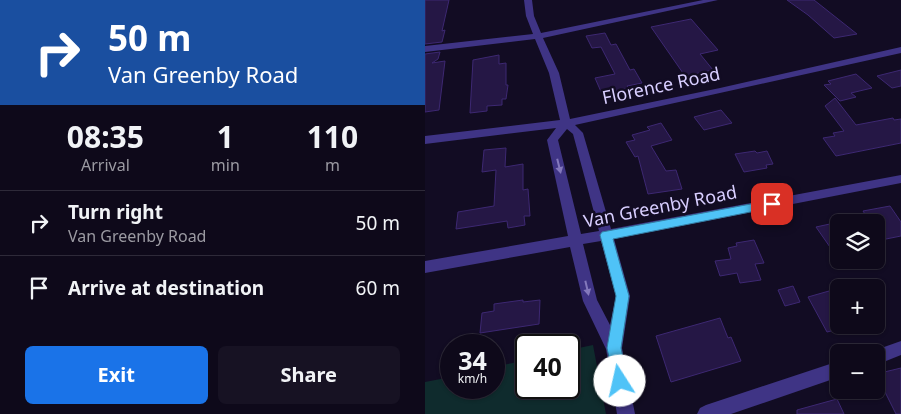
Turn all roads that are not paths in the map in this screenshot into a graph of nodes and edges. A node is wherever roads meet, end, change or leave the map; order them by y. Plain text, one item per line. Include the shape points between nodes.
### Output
1 (528, 0) edge
2 (714, 0) edge
3 (539, 36) junction
4 (425, 49) edge
5 (901, 50) edge
6 (566, 123) junction
7 (425, 140) edge
8 (901, 179) edge
9 (606, 235) junction
10 (577, 240) junction
11 (425, 267) edge
12 (614, 348) junction
13 (901, 348) edge
14 (885, 354) edge
15 (830, 373) edge
16 (626, 414) edge
17 (707, 414) edge

1 - 3 street via 529,12
2 - 3 street
3 - 4 street
3 - 6 street via 554,73
5 - 6 street, Florence Road
6 - 7 street, Florence Road
6 - 9 street via 578,134
6 -> 10 street via 552,140
8 - 9 street, Van Greenby Road
9 - 10 street, Van Greenby Road
9 - 12 street via 623,296
10 - 11 street, Van Greenby Road
10 -> 12 street via 590,301
12 - 16 street
13 - 14 street
15 - 17 street

